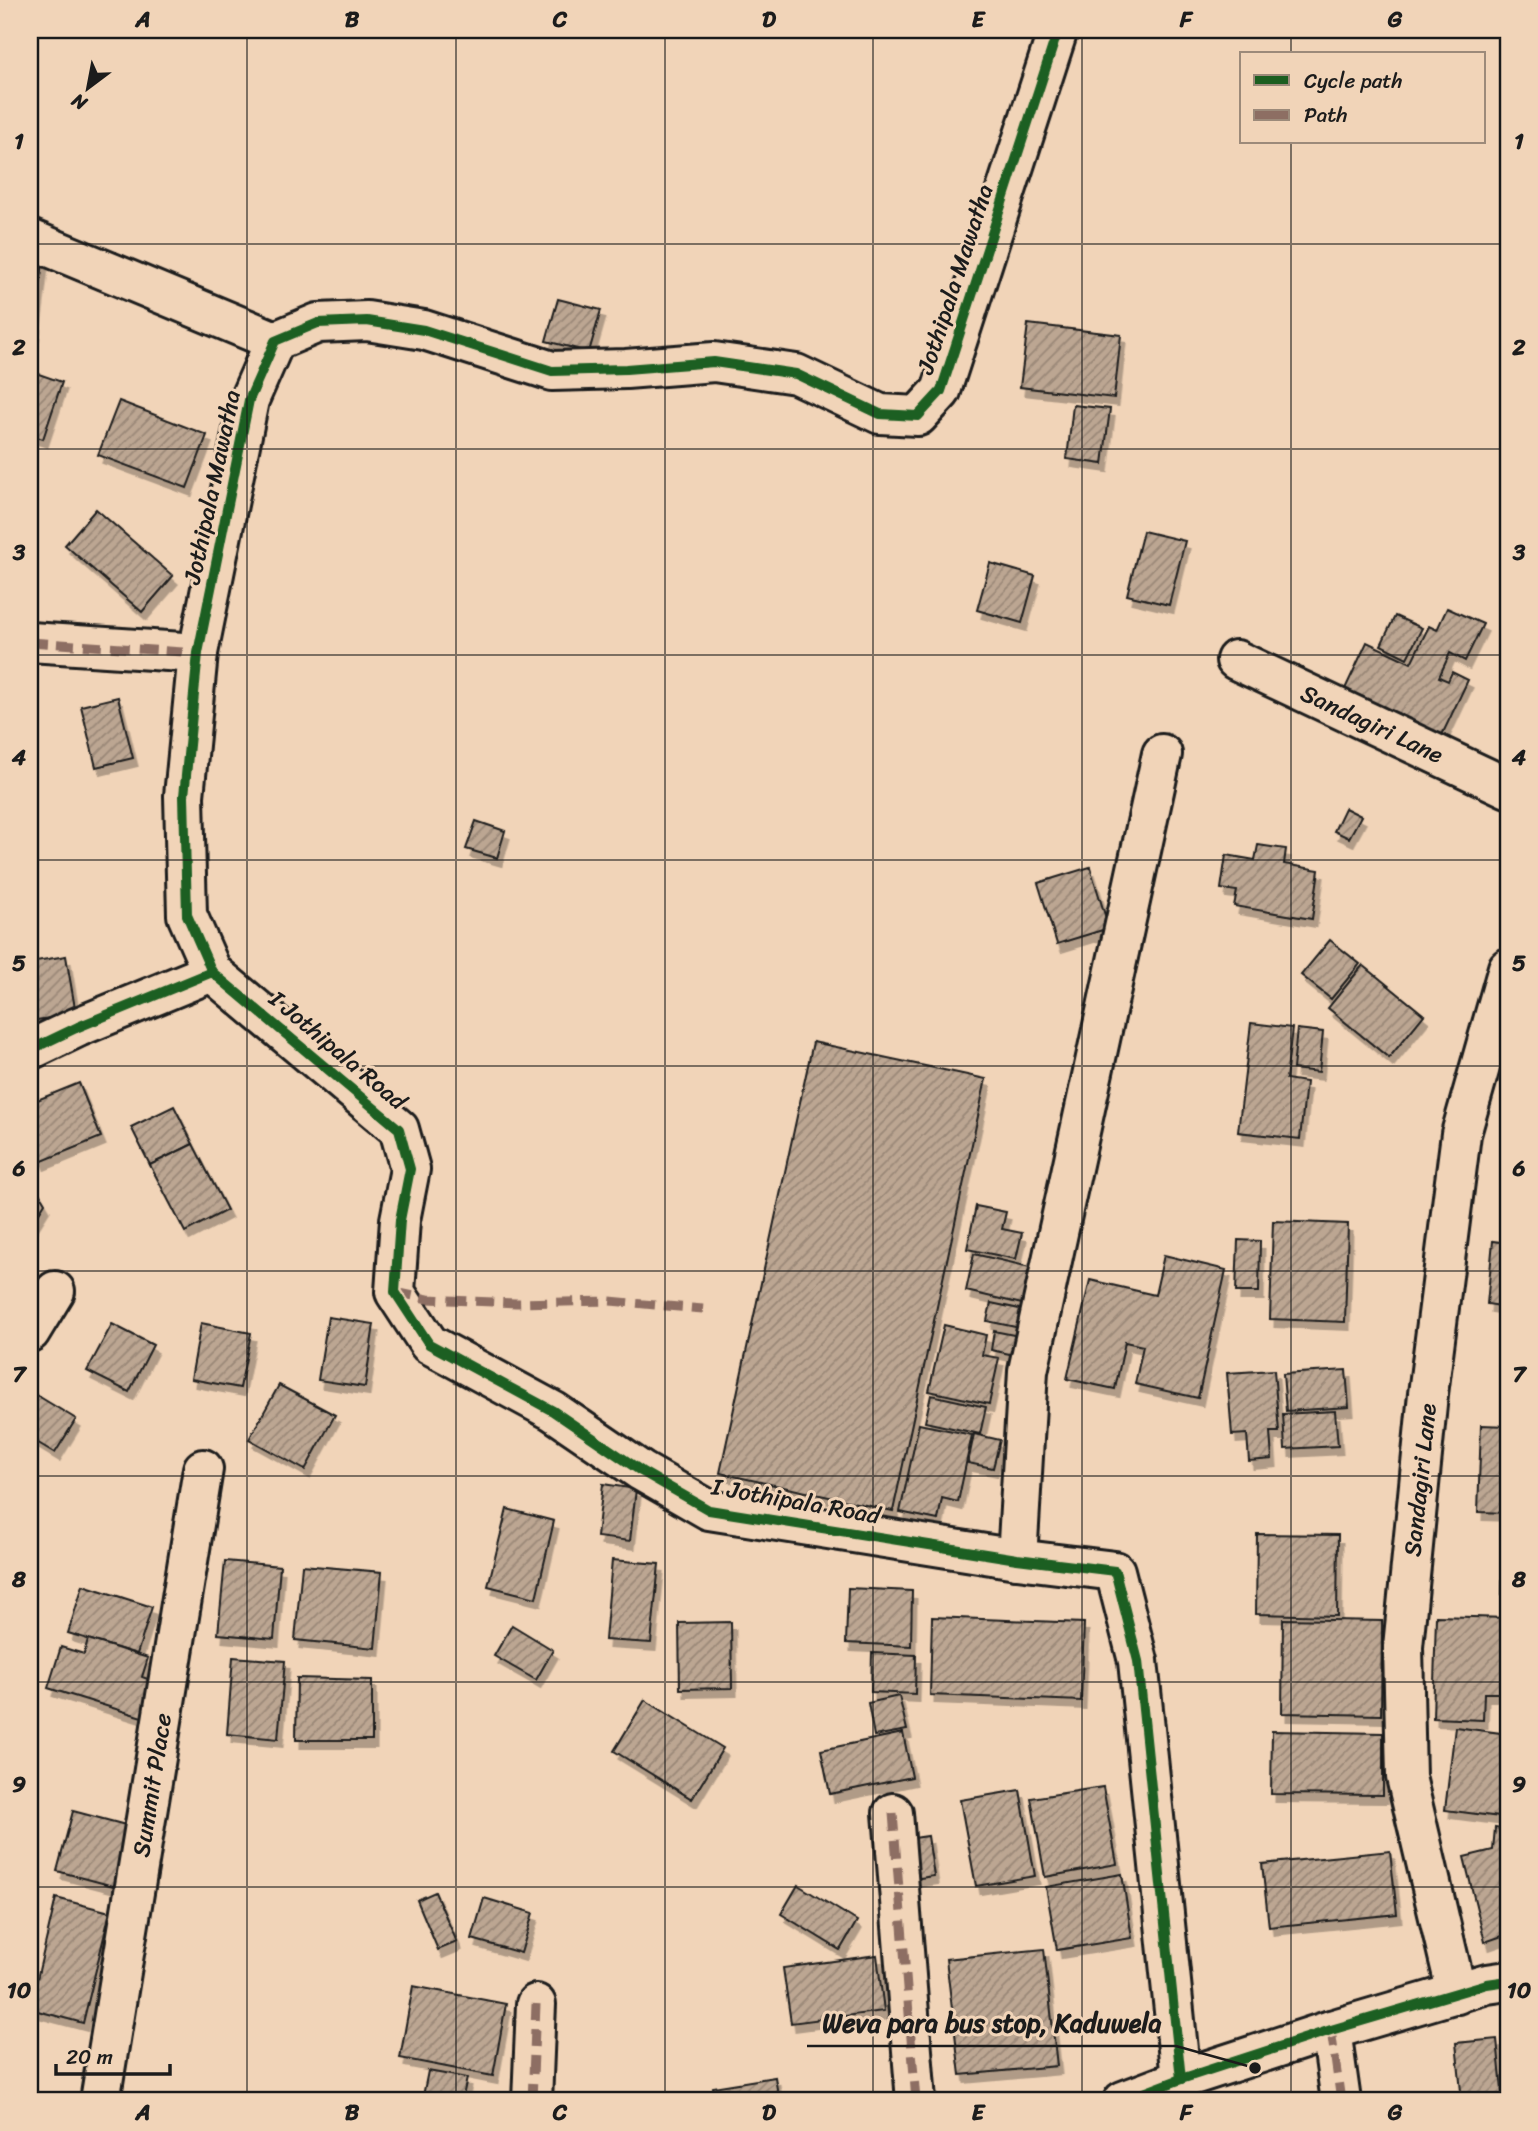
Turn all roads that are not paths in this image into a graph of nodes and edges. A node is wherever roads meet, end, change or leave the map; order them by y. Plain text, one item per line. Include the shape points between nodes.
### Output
1 (1058, 30) edge
2 (30, 239) edge
3 (275, 341) junction
4 (30, 642) edge
5 (198, 653) junction
6 (1236, 660) dead end
7 (1162, 754) dead end
8 (1508, 788) edge
9 (1508, 968) edge
10 (212, 972) junction
11 (30, 1050) edge
12 (55, 1291) dead end
13 (30, 1332) edge
14 (203, 1469) dead end
15 (1017, 1559) junction
16 (892, 1813) dead end
17 (1508, 1982) edge
18 (1457, 1994) junction
19 (536, 2004) dead end
20 (1331, 2030) junction
21 (1181, 2079) junction
22 (100, 2101) edge
23 (532, 2101) edge
24 (916, 2101) edge
25 (1123, 2101) edge
26 (1341, 2101) edge

1 - 3 street, Jothipala Mawatha via 941,391 918,416 880,414 796,374 714,362 552,371 424,330 367,321 318,323
2 - 3 street
3 - 5 street, Jothipala Mawatha via 248,400
4 - 5 street
5 - 10 street, Jothipala Mawatha via 184,796 187,915
6 - 8 street, Sandagiri Lane
7 - 15 street via 1028,1371
9 - 18 street, Sandagiri Lane via 1461,1134 1428,1394 1403,1647 1406,1777
10 - 11 street
10 - 15 street, I Jothipala Road via 399,1129 410,1169 400,1220 395,1292 429,1344 553,1411 641,1471 709,1510
12 - 13 street
14 - 22 street, Summit Place
15 - 21 street, I Jothipala Road via 1115,1571 1138,1661
16 - 24 street
17 - 18 street
18 - 20 street
19 - 23 street
20 - 21 street
20 - 26 street
21 - 25 street

